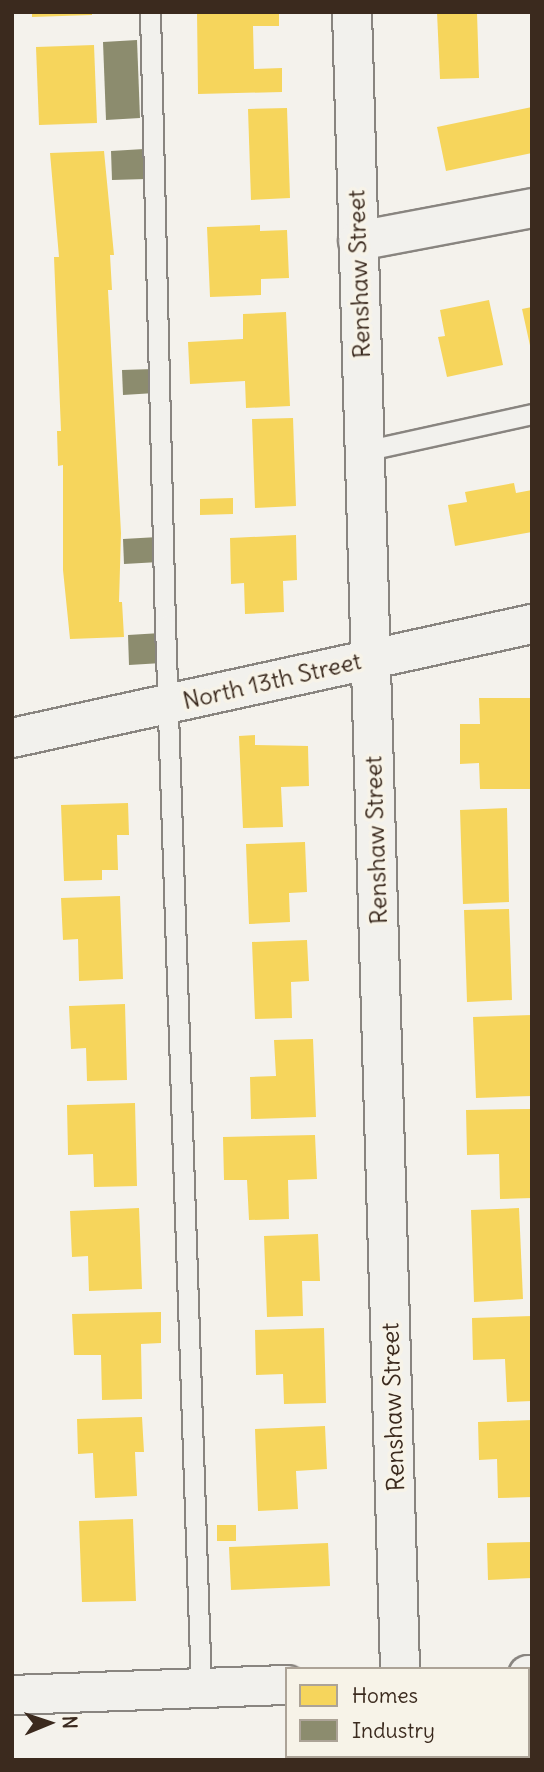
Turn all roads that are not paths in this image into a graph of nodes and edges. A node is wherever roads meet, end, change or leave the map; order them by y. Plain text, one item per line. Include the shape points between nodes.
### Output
1 (150, 12) edge
2 (352, 12) edge
3 (532, 208) edge
4 (358, 241) junction
5 (532, 414) edge
6 (364, 451) junction
7 (532, 624) edge
8 (371, 659) junction
9 (171, 703) junction
10 (12, 738) edge
11 (400, 1667) edge
12 (285, 1685) edge
13 (201, 1688) junction
14 (12, 1695) edge

1 - 9 lane
2 - 4 street, Renshaw Street
3 - 4 street
4 - 6 street, Renshaw Street
5 - 6 lane
6 - 8 street, Renshaw Street
7 - 8 street, North 13th Street
8 - 9 street, North 13th Street
8 - 11 street, Renshaw Street
9 - 10 street, North 13th Street
9 - 13 lane
12 - 13 street
13 - 14 street

